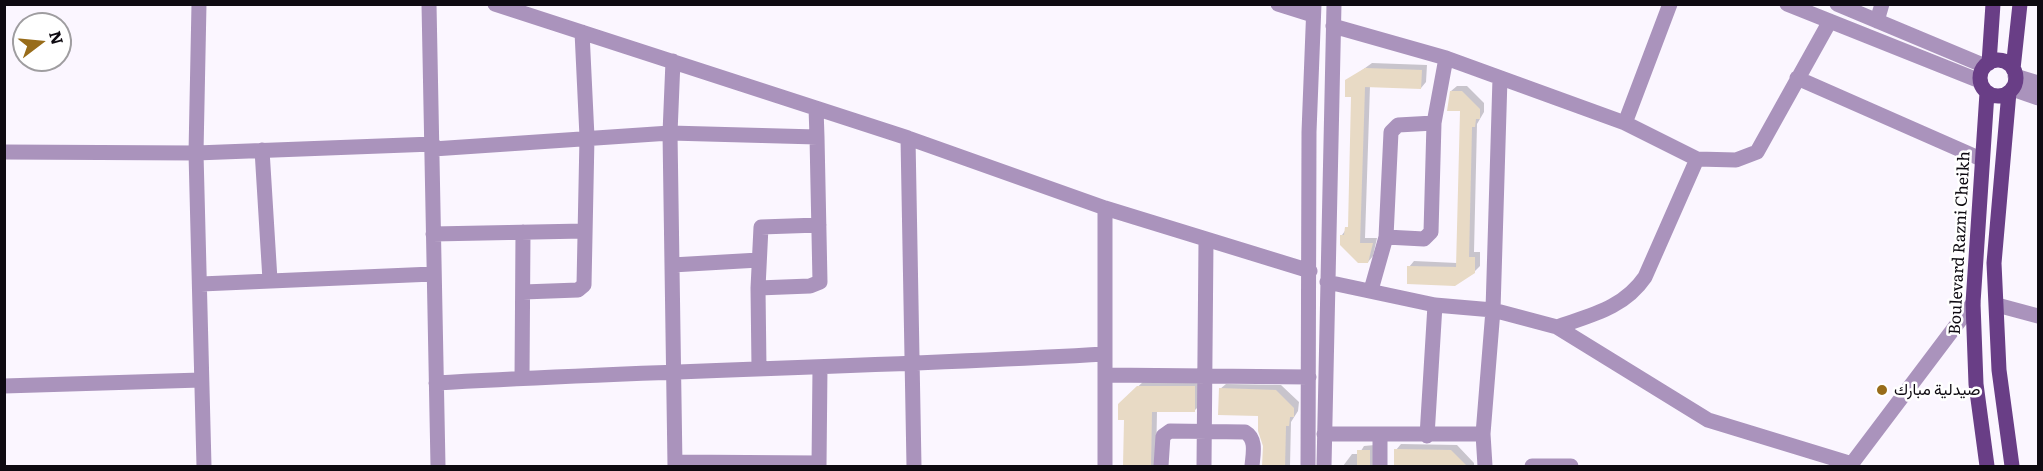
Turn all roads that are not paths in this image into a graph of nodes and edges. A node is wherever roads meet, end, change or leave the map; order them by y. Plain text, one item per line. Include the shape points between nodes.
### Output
1 (199, 4) edge
2 (429, 4) edge
3 (495, 4) edge
4 (1278, 4) edge
5 (1334, 4) edge
6 (1670, 4) edge
7 (1787, 4) edge
8 (1837, 4) edge
9 (1882, 4) edge
10 (1993, 4) edge
11 (2020, 4) edge
12 (1314, 10) edge
13 (1830, 21) junction
14 (1877, 21) junction
15 (1334, 26) junction
16 (582, 32) junction
17 (1446, 58) junction
18 (673, 61) junction
19 (1987, 64) junction
20 (1500, 78) junction
21 (1797, 78) junction
22 (2012, 82) junction
23 (2038, 83) edge
24 (1984, 87) junction
25 (2038, 98) edge
26 (816, 108) junction
27 (1434, 123) junction
28 (1625, 123) junction
29 (670, 133) junction
30 (587, 136) junction
31 (817, 137) junction
32 (908, 138) junction
33 (433, 147) junction
34 (262, 150) junction
35 (4, 152) edge
36 (196, 153) junction
37 (1697, 159) junction
38 (1981, 159) junction
39 (1105, 208) junction
40 (819, 225) junction
41 (584, 231) junction
42 (524, 232) junction
43 (433, 234) junction
44 (1386, 237) junction
45 (1206, 241) junction
46 (759, 260) junction
47 (672, 265) junction
48 (1310, 271) junction
49 (433, 274) junction
50 (270, 280) junction
51 (1327, 282) junction
52 (201, 284) junction
53 (758, 288) junction
54 (1371, 290) junction
55 (523, 292) junction
56 (1973, 303) junction
57 (1435, 305) junction
58 (1997, 305) junction
59 (1493, 310) junction
60 (2038, 316) edge
61 (1557, 327) junction
62 (1105, 354) junction
63 (912, 365) junction
64 (820, 367) junction
65 (759, 368) junction
66 (674, 372) junction
67 (1106, 375) junction
68 (1205, 375) junction
69 (1309, 377) junction
70 (522, 378) junction
71 (201, 380) junction
72 (436, 383) junction
73 (4, 386) edge
74 (1204, 433) junction
75 (1324, 434) junction
76 (1483, 434) junction
77 (1380, 435) junction
78 (1427, 436) junction
79 (675, 464) edge
80 (762, 464) edge
81 (819, 465) edge
82 (1851, 465) edge
83 (204, 466) edge
84 (438, 466) edge
85 (914, 466) edge
86 (1105, 466) edge
87 (1161, 466) edge
88 (1204, 466) edge
89 (1252, 466) edge
90 (1308, 466) edge
91 (1324, 466) edge
92 (1380, 466) edge
93 (1485, 466) edge
94 (1532, 466) edge
95 (1571, 466) edge
96 (1987, 466) edge
97 (2012, 466) edge

1 - 36 street
2 - 33 street
3 - 16 street
4 - 12 street
5 - 15 street
6 - 28 street
7 - 13 street
8 - 14 street
9 - 14 street
10 - 19 main road
11 - 22 main road
12 - 48 street via 1309,132
13 - 21 street
13 - 24 street
14 - 19 street
15 - 17 street
15 - 51 street
16 - 18 street
16 - 30 street
17 - 20 street
17 - 27 street
18 - 26 street
18 - 29 street
19 - 22 main road via 2002,61
19 - 24 main road, Boulevard Razni Cheikh
20 - 28 street
20 - 59 street
21 - 37 street via 1757,152 1736,160
21 - 38 street
22 - 23 street
22 - 24 main road via 2001,96
22 - 25 street
22 - 58 main road via 1994,263
24 - 38 main road, Boulevard Razni Cheikh
26 - 31 street
26 - 32 street
27 - 44 street via 1398,125 1391,132
27 - 44 street via 1430,235 1424,239
28 - 37 street
29 - 30 street
29 - 31 street
29 - 47 street
30 - 33 street
30 - 41 street
31 - 40 street
32 - 39 street
32 - 63 street
33 - 34 street
33 - 43 street
34 - 36 street
34 - 50 street
35 - 36 street
36 - 52 street
37 - 61 street via 1635,292 1613,308
38 - 56 main road, Boulevard Razni Cheikh
39 - 45 street
39 - 62 street
40 - 46 street via 763,226 759,231
40 - 53 street via 817,285
41 - 42 street
41 - 55 street via 582,289
42 - 43 street
42 - 55 street
43 - 49 street
44 - 54 street
45 - 48 street
45 - 68 street
46 - 47 street
46 - 53 street
47 - 66 street
48 - 69 street
49 - 50 street
49 - 72 street
50 - 52 street
51 - 54 street
51 - 75 street
52 - 71 street
53 - 65 street
54 - 57 street
55 - 70 street
56 - 82 street
56 - 96 main road, Boulevard Razni Cheikh via 1976,384
57 - 59 street
57 - 78 street
58 - 60 street
58 - 97 main road via 1999,370
59 - 61 street
59 - 76 street
61 - 82 street via 1708,420
62 - 63 street
62 - 67 street
63 - 64 street
63 - 85 street
64 - 65 street
64 - 81 street
65 - 66 street
66 - 70 street
66 - 79 street
67 - 68 street
67 - 86 street
68 - 69 street
68 - 74 street
69 - 90 street
70 - 72 street
71 - 73 street
71 - 83 street
72 - 84 street
74 - 87 street via 1167,432 1162,442
74 - 88 street
74 - 89 street via 1249,435 1253,443
75 - 77 street
75 - 91 street
76 - 78 street
76 - 93 street
77 - 78 street
77 - 92 street
79 - 80 street
80 - 81 street
94 - 95 street

